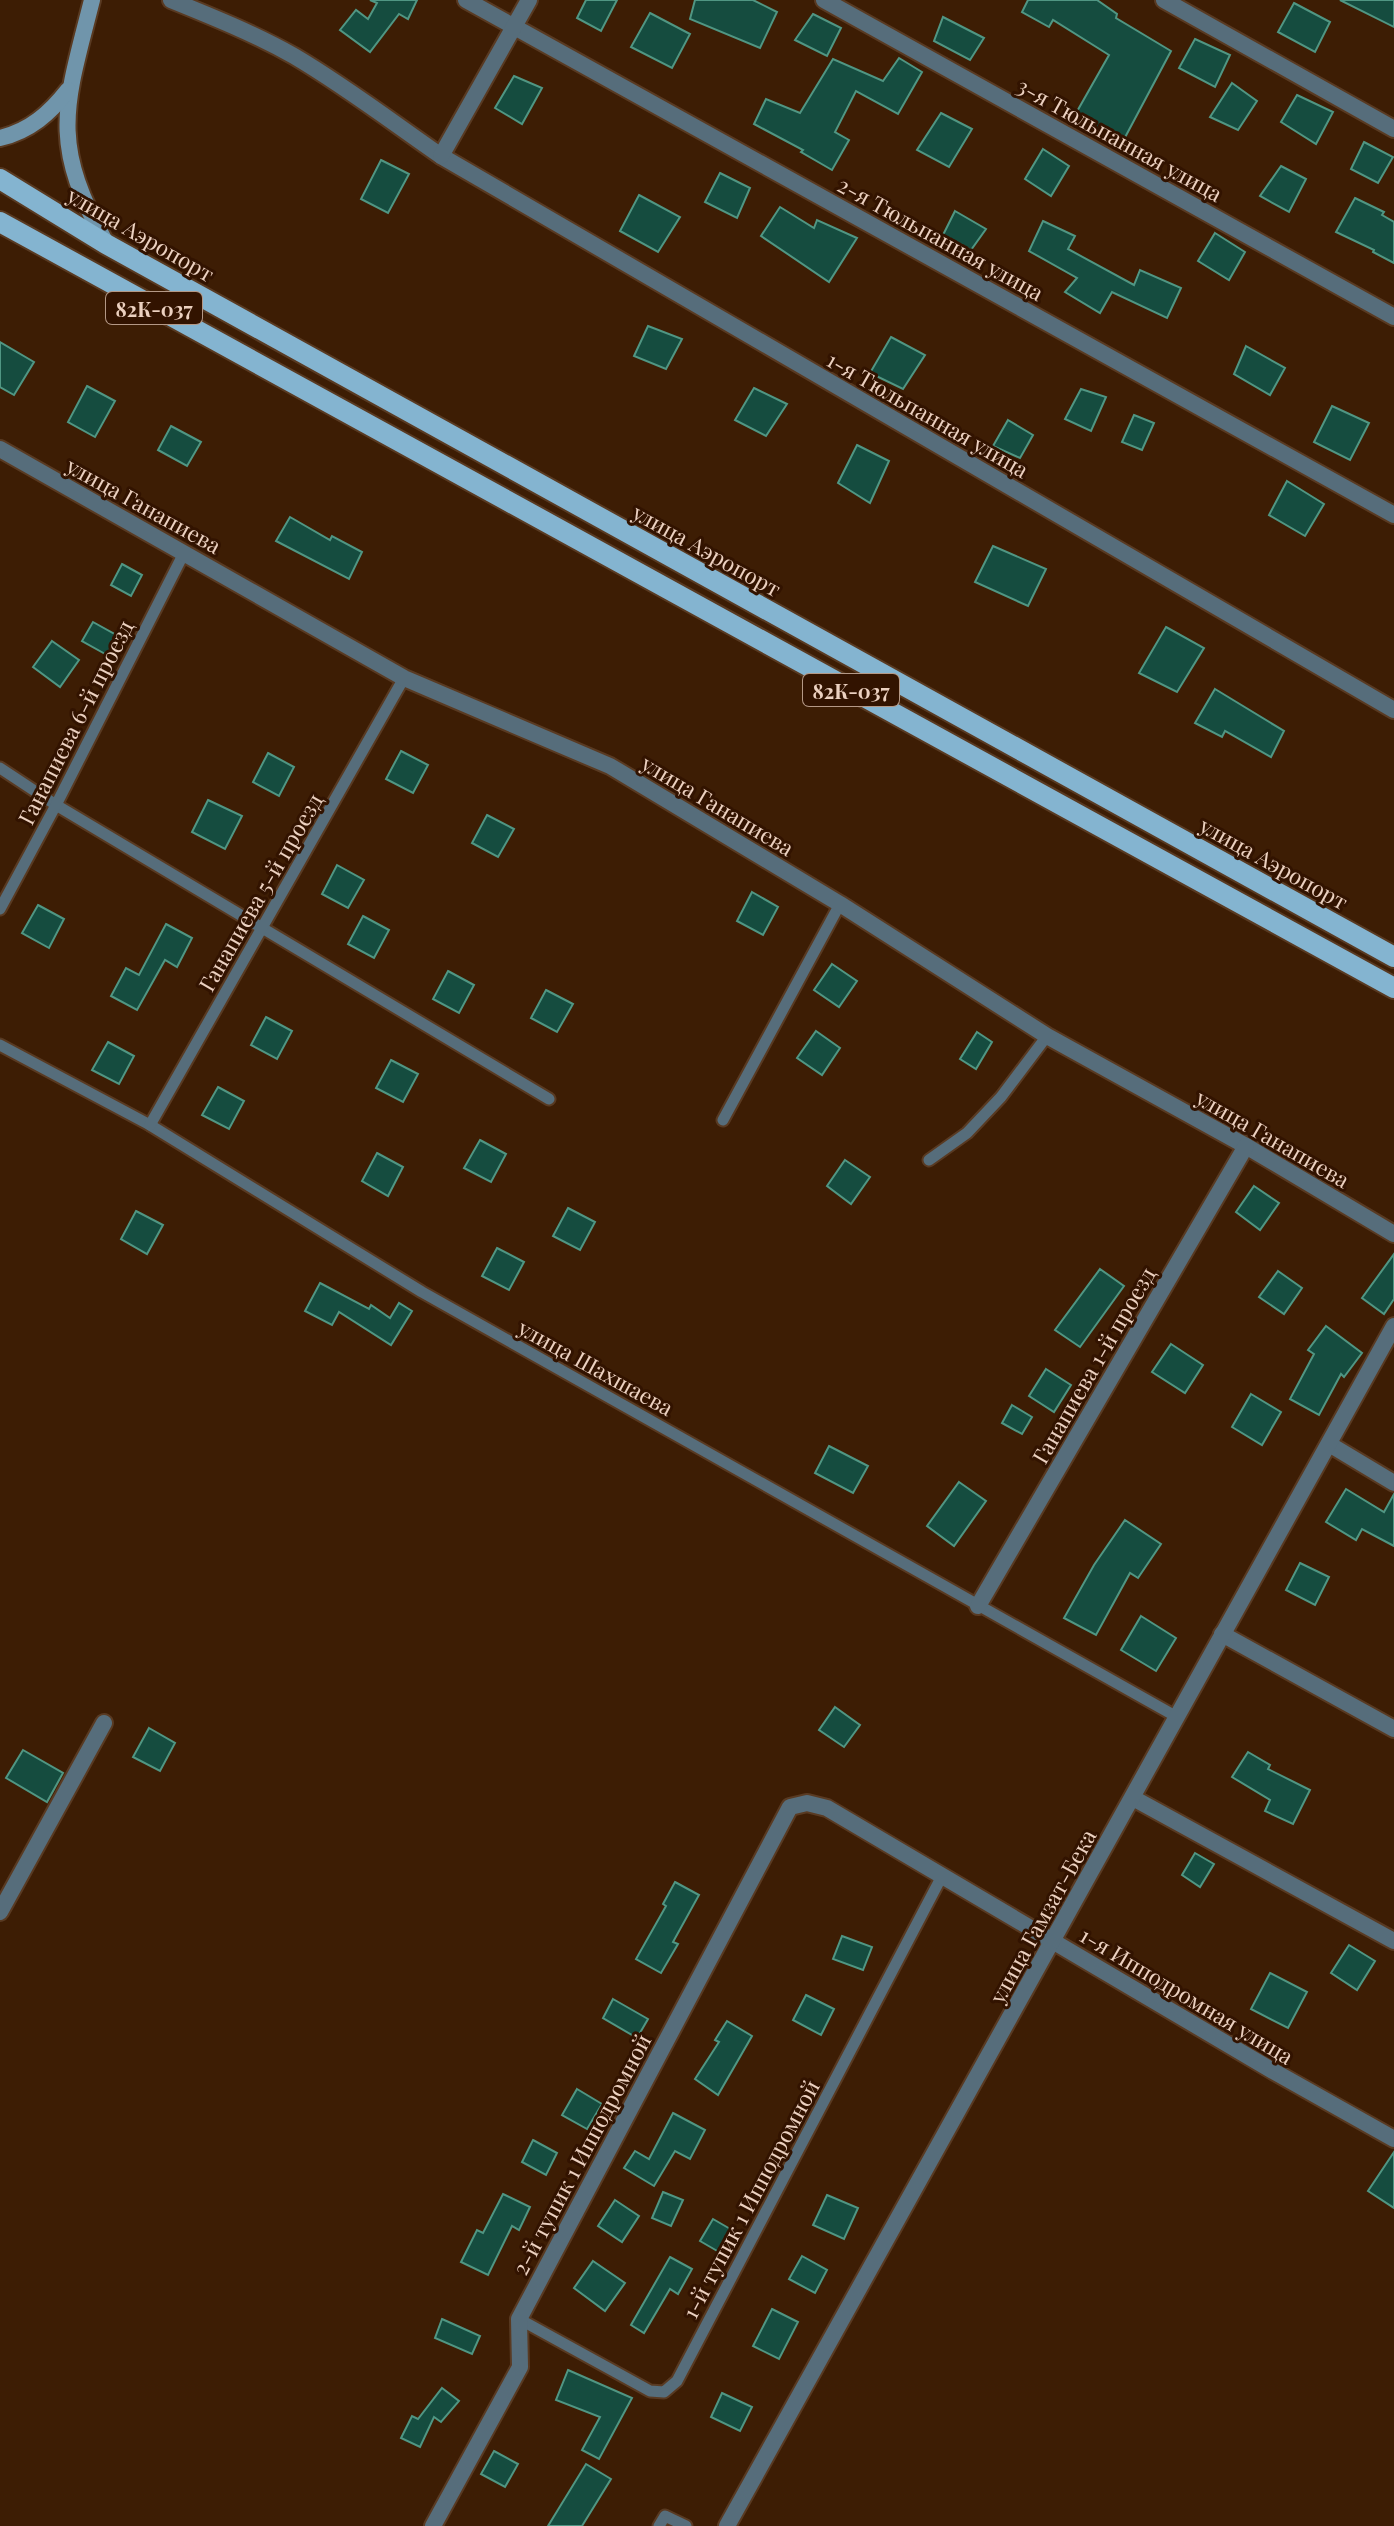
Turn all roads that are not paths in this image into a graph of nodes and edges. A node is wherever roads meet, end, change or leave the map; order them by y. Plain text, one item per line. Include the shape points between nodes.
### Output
1 (92, 0) edge
2 (171, 0) edge
3 (466, 0) edge
4 (529, 0) edge
5 (824, 0) edge
6 (1164, 0) edge
7 (514, 27) junction
8 (69, 89) junction
9 (1394, 129) edge
10 (0, 138) edge
11 (441, 156) junction
12 (0, 179) edge
13 (5, 227) edge
14 (106, 244) junction
15 (1394, 317) edge
16 (0, 449) edge
17 (1394, 515) edge
18 (184, 553) junction
19 (404, 678) junction
20 (1394, 710) edge
21 (0, 768) edge
22 (56, 805) junction
23 (840, 904) junction
24 (0, 909) edge
25 (262, 929) junction
26 (1394, 957) edge
27 (1394, 988) edge
28 (1047, 1036) junction
29 (0, 1045) edge
30 (549, 1099) dead end
31 (723, 1120) dead end
32 (150, 1125) junction
33 (1246, 1146) junction
34 (929, 1160) dead end
35 (1394, 1234) edge
36 (1394, 1326) edge
37 (1329, 1444) junction
38 (1394, 1483) edge
39 (978, 1606) junction
40 (1222, 1634) junction
41 (1177, 1717) junction
42 (104, 1723) dead end
43 (1394, 1729) edge
44 (1133, 1798) junction
45 (790, 1807) joint
46 (942, 1876) junction
47 (0, 1912) edge
48 (1053, 1941) junction
49 (1394, 1941) edge
50 (1394, 2139) edge
51 (519, 2319) junction
52 (433, 2526) edge
53 (659, 2526) edge
54 (686, 2526) edge
55 (727, 2526) edge

1 - 8 main road
2 - 11 street, 1-я Тюльпанная улица via 292,55
3 - 7 street, 2-я Тюльпанная улица
4 - 7 street
5 - 15 street, 3-я Тюльпанная улица
6 - 9 street
7 - 11 street
7 - 17 street, 2-я Тюльпанная улица
8 - 10 main road via 31,126
8 - 14 main road via 65,119 72,168
11 - 20 street, 1-я Тюльпанная улица
12 - 14 main road, улица Аэропорт
13 - 27 main road, 82К-037
14 - 26 main road, улица Аэропорт
16 - 18 street, улица Ганапиева
18 - 19 street, улица Ганапиева
18 - 22 lane, Ганапиева 6-й проезд
19 - 23 street, улица Ганапиева via 610,766
19 - 25 lane, Ганапиева 5-й проезд
21 - 22 lane
22 - 24 lane, Ганапиева 6-й проезд
22 - 25 lane
23 - 28 street, улица Ганапиева
23 - 31 lane
25 - 30 lane
25 - 32 lane, Ганапиева 5-й проезд
28 - 33 street, улица Ганапиева
28 - 34 lane via 967,1133
29 - 32 lane, улица Шахшаева
32 - 39 lane, улица Шахшаева via 422,1292
33 - 35 street, улица Ганапиева
33 - 39 street, Ганапиева 1-й проезд
36 - 37 street, улица Гамзат-Бека
37 - 38 street
37 - 40 street, улица Гамзат-Бека
39 - 41 lane, улица Шахшаева
40 - 41 street, улица Гамзат-Бека
40 - 43 street
41 - 44 street, улица Гамзат-Бека
42 - 47 street
44 - 48 street, улица Гамзат-Бека
44 - 49 street
45 - 46 street, 1-я Ипподромная улица via 807,1803 827,1808
45 - 51 street, 2-й тупик 1 Ипподромной
46 - 48 street, 1-я Ипподромная улица
46 - 51 lane, 1-й тупик 1 Ипподромной via 677,2381 664,2392 650,2391
48 - 50 street, 1-я Ипподромная улица
48 - 55 street, улица Гамзат-Бека
51 - 52 street, 2-й тупик 1 Ипподромной via 520,2367
53 - 54 lane via 665,2516

